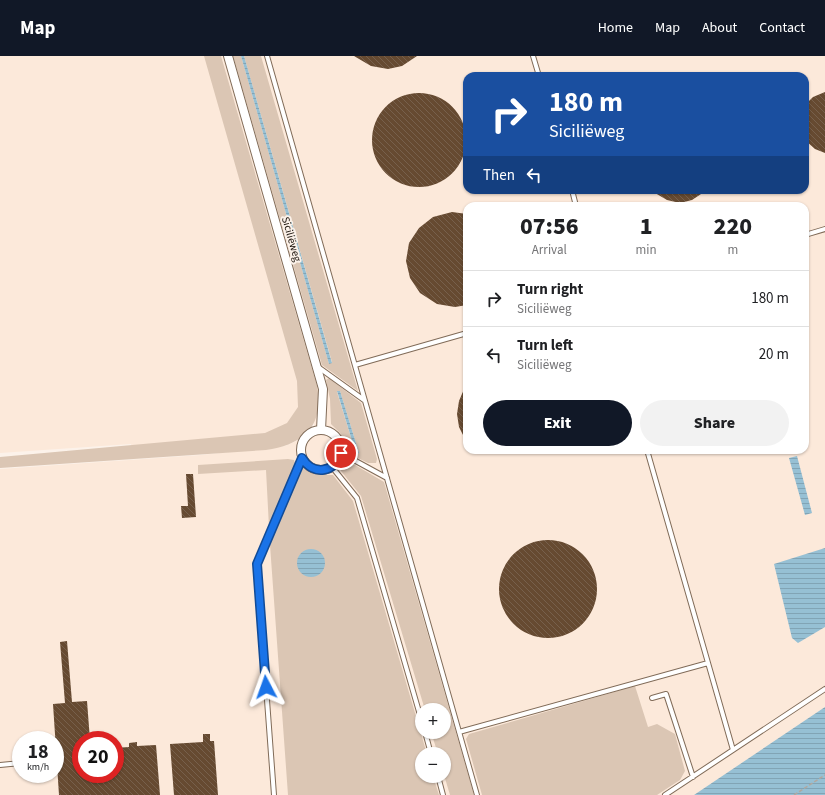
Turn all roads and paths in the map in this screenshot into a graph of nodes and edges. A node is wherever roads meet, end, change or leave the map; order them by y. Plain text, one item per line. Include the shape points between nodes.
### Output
1 (228, 56) edge
2 (267, 56) edge
3 (533, 56) edge
4 (538, 72) edge
5 (825, 229) edge
6 (809, 234) edge
7 (463, 334) edge
8 (354, 365) junction
9 (317, 366) junction
10 (365, 400) junction
11 (321, 430) junction
12 (341, 453) junction
13 (648, 454) edge
14 (302, 458) junction
15 (332, 467) junction
16 (387, 478) junction
17 (708, 662) junction
18 (825, 689) edge
19 (652, 698) dead end
20 (416, 703) edge
21 (459, 732) junction
22 (733, 750) junction
23 (12, 764) edge
24 (0, 765) edge
25 (825, 775) edge
26 (693, 776) junction
27 (440, 783) edge
28 (274, 795) edge
29 (443, 795) edge
30 (477, 795) edge
31 (665, 795) edge
32 (794, 795) edge

1 - 9 street, Siciliëweg
2 - 8 lane
3 - 4 lane
5 - 6 lane
7 - 8 lane
8 - 10 lane
9 - 10 lane
9 - 11 street, Siciliëweg via 324,389
10 - 16 lane
11 - 12 street via 336,437
11 - 14 street via 309,434 304,439
12 - 15 street
12 - 16 lane
13 - 17 lane
14 - 15 street via 315,469
14 - 28 lane via 257,564
15 - 20 lane via 356,498
16 - 21 lane
17 - 21 lane
17 - 22 lane
18 - 22 lane
19 - 26 lane via 666,694
21 - 30 lane
22 - 26 lane
23 - 24 lane
25 - 32 path
26 - 31 lane
27 - 29 lane

